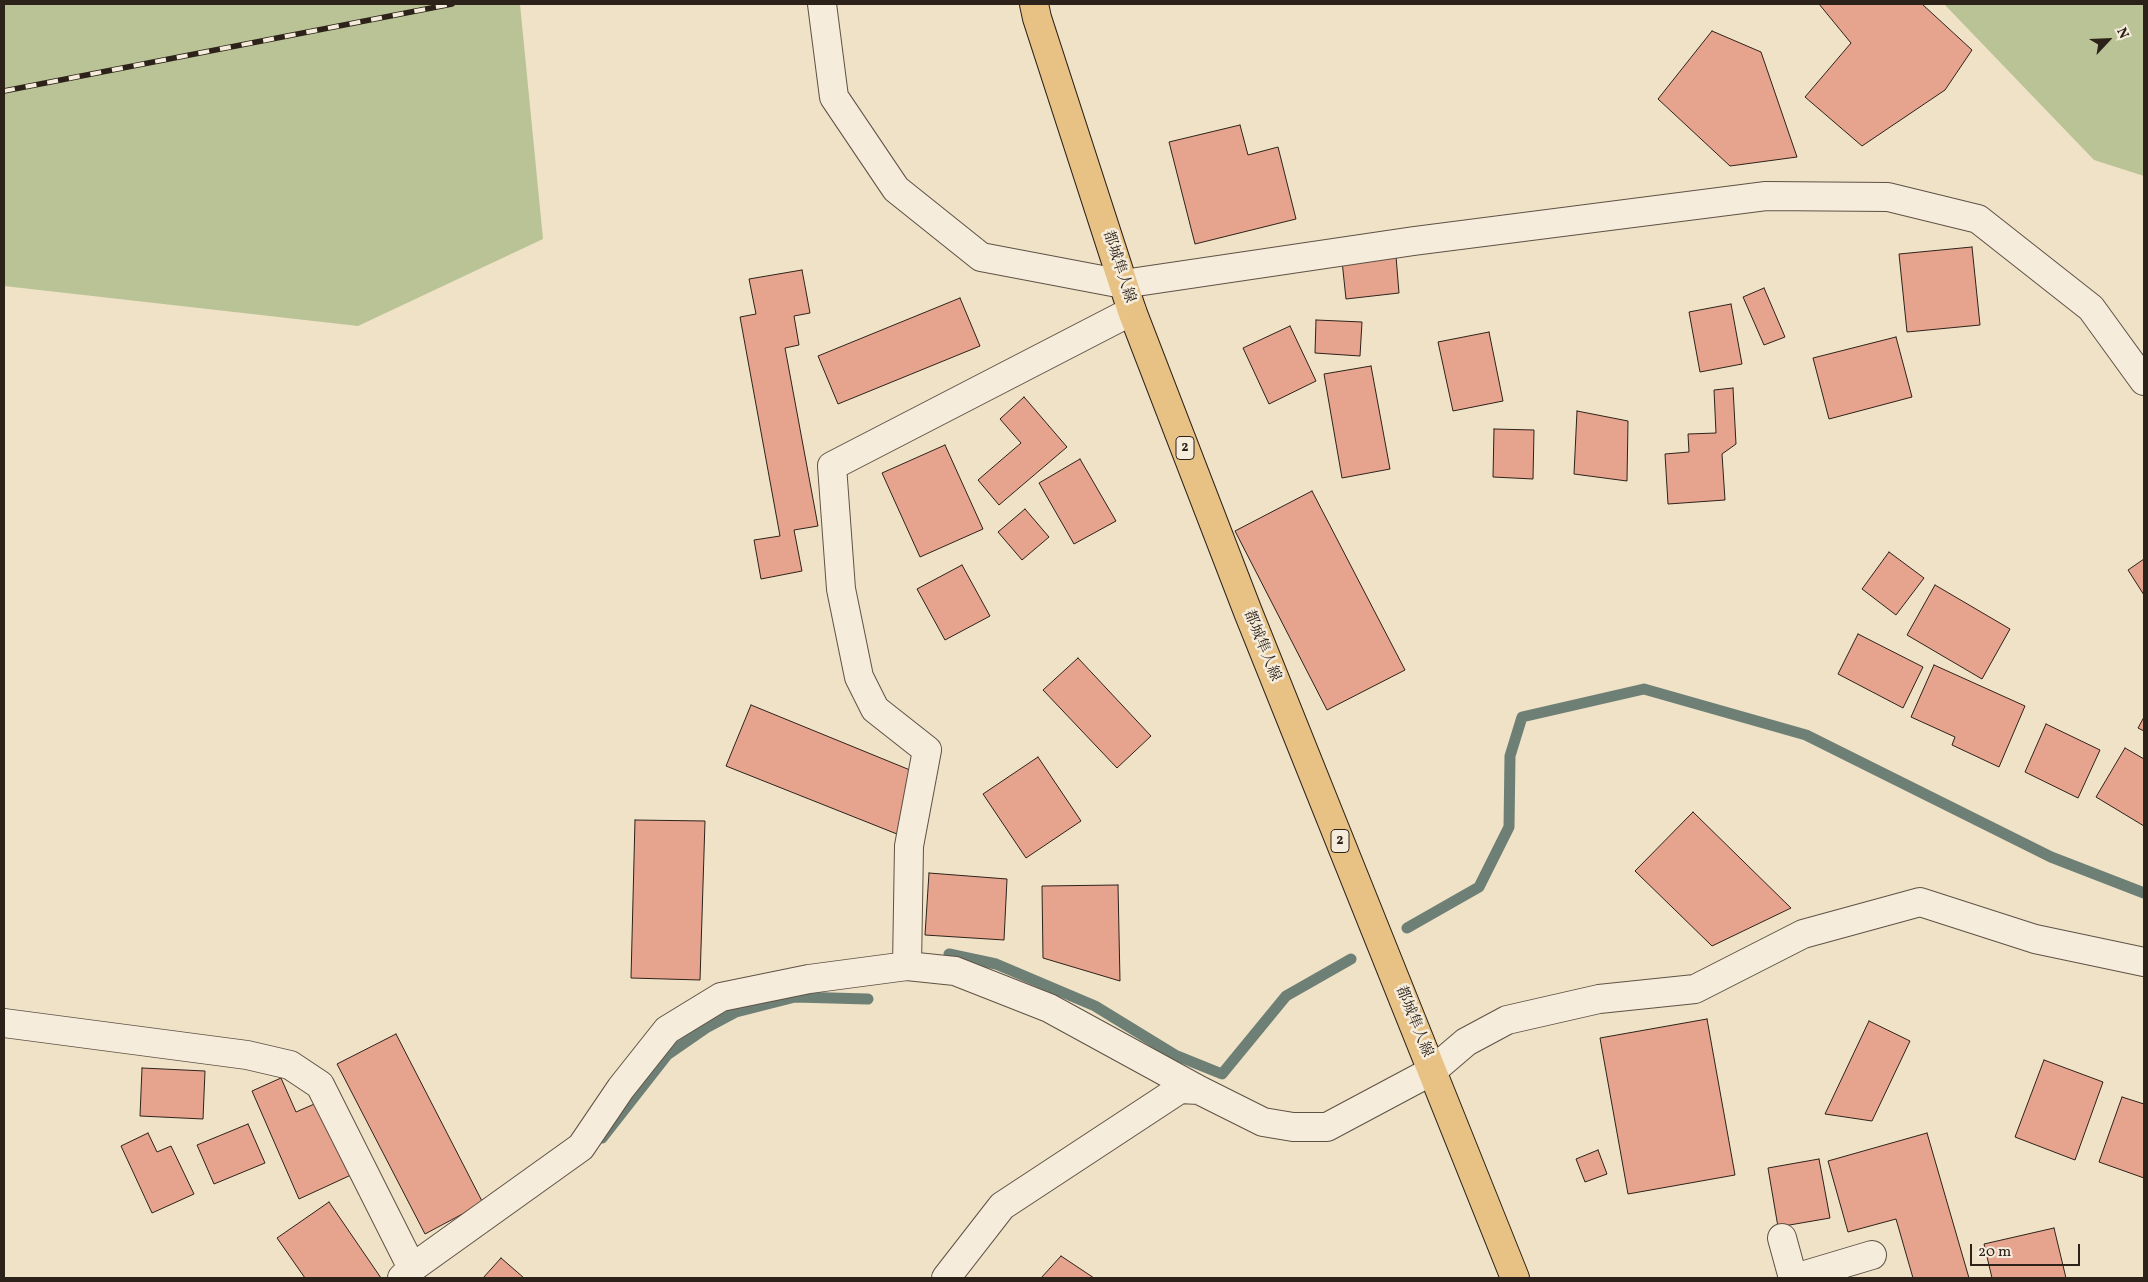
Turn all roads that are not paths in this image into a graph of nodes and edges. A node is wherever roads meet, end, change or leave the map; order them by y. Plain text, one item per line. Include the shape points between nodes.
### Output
1 (822, 4) edge
2 (1034, 4) edge
3 (1123, 284) junction
4 (1132, 311) junction
5 (2144, 381) edge
6 (2144, 962) edge
7 (906, 966) junction
8 (4, 1023) edge
9 (1432, 1071) junction
10 (1198, 1090) junction
11 (1782, 1238) dead end
12 (1872, 1255) dead end
13 (407, 1273) edge
14 (946, 1278) edge
15 (1515, 1278) edge
16 (1794, 1278) edge

1 - 3 street via 834,97 896,189 981,257
2 - 3 main road, 都城隼人線 / 2
3 - 4 main road, 都城隼人線 / 2
3 - 5 street via 1414,241 1766,196 1888,197 1978,219 2090,308
4 - 7 street via 832,466 840,589 859,678 875,709 927,750 909,846
4 - 9 main road, 都城隼人線 / 2 via 1248,612
6 - 9 street via 2035,939 1920,902 1803,934 1696,989 1599,999 1507,1020 1466,1042
7 - 10 street via 955,971 1049,1008
7 - 13 street via 809,979 721,997 667,1030 620,1088 581,1147
8 - 13 street via 247,1055 290,1065 320,1085
9 - 10 street via 1327,1128 1263,1122
9 - 15 main road, 都城隼人線 / 2
10 - 14 street via 1180,1089 1002,1206
11 - 16 street
12 - 16 street

